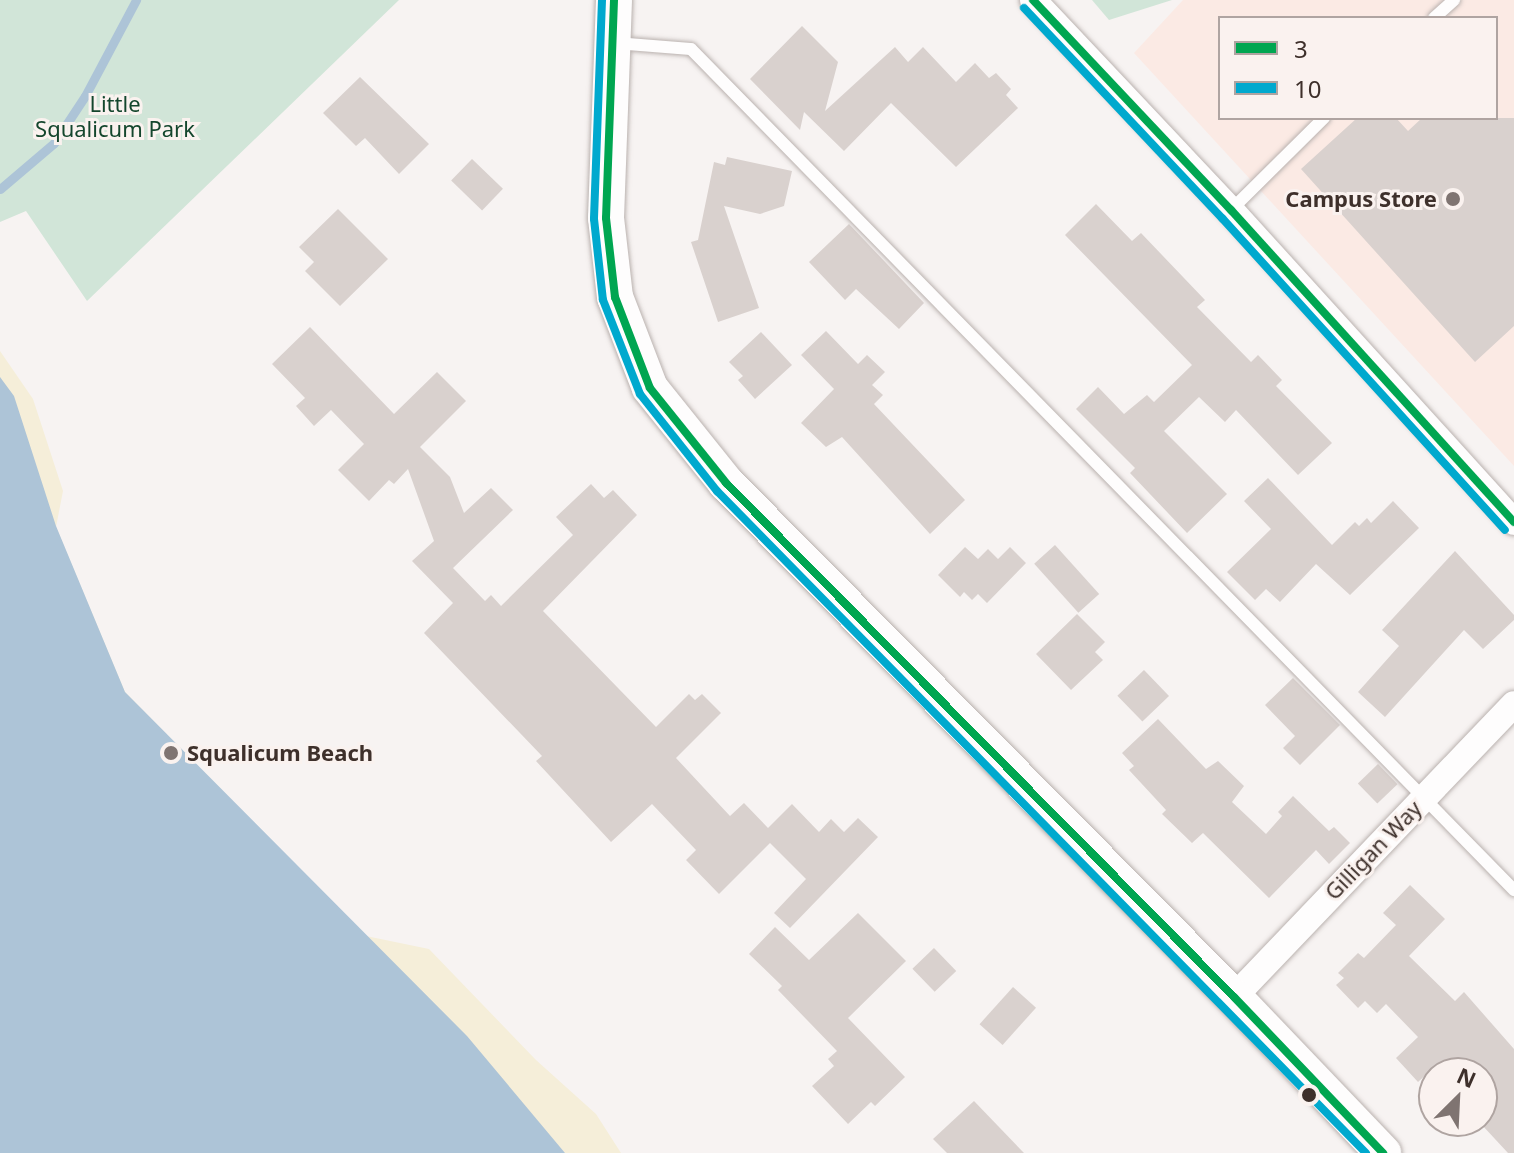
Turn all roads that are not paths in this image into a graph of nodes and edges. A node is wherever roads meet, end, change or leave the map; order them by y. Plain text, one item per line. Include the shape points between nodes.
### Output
1 (614, 0) edge
2 (1033, 0) edge
3 (1454, 0) edge
4 (1436, 16) edge
5 (611, 43) junction
6 (1322, 120) edge
7 (1231, 210) junction
8 (1514, 522) edge
9 (1514, 704) edge
10 (1424, 797) junction
11 (1514, 890) edge
12 (1234, 997) junction
13 (1383, 1153) edge

1 - 5 main road
2 - 7 street
3 - 4 lane
5 - 10 lane via 691,49
5 - 12 main road via 606,218 615,297 650,388 726,483
6 - 7 lane
7 - 8 street
9 - 10 street, Gilligan Way
10 - 11 lane
10 - 12 street, Gilligan Way
12 - 13 main road

